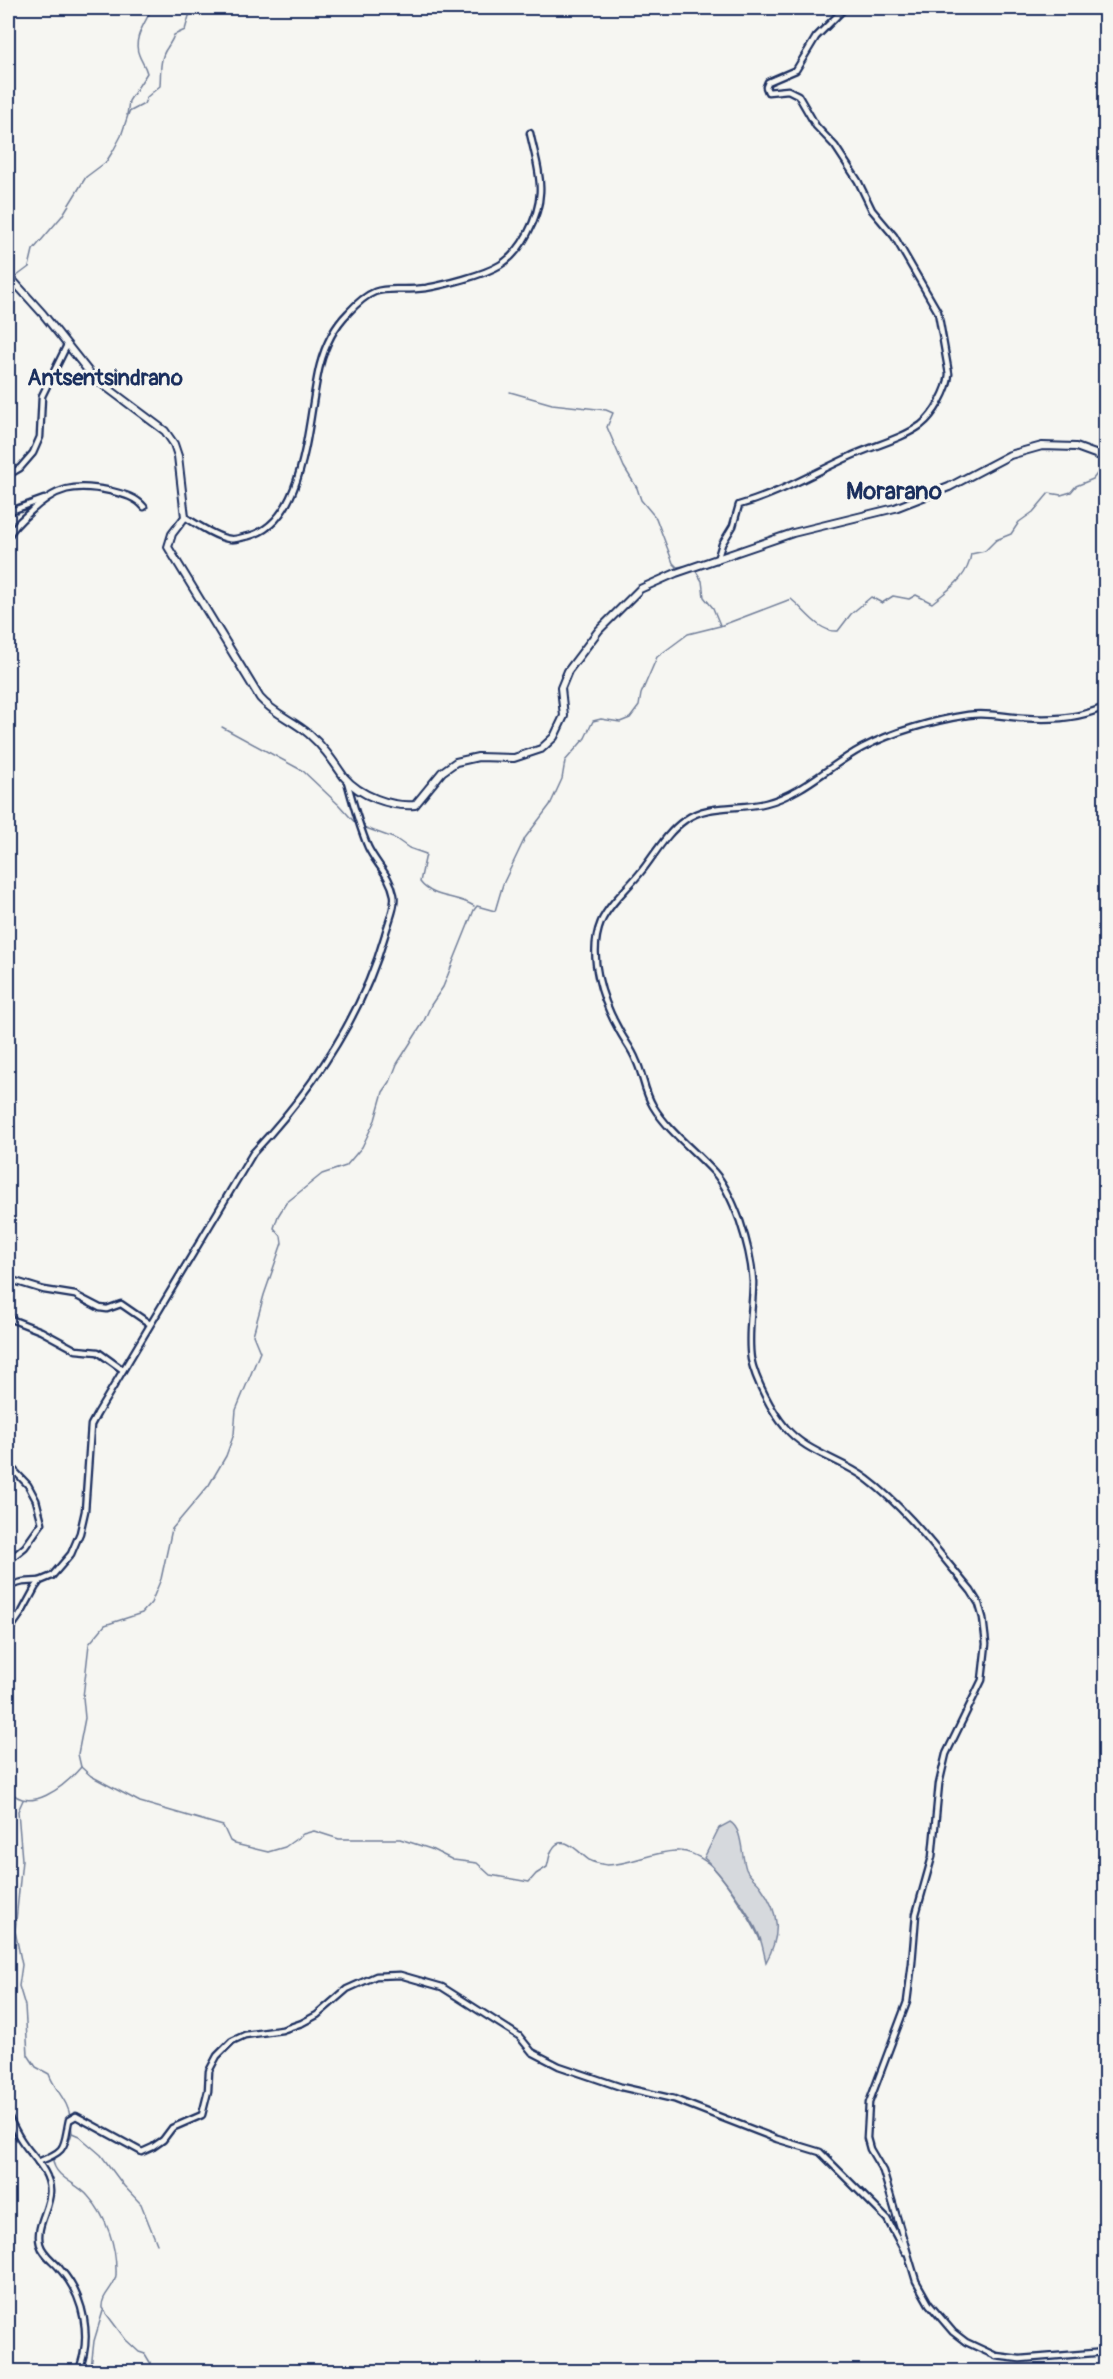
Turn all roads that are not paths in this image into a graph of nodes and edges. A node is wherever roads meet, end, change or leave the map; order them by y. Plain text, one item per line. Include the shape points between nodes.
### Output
1 (845, 8) edge
2 (530, 133) dead end
3 (10, 278) edge
4 (67, 345) junction
5 (1103, 457) edge
6 (8, 475) edge
7 (44, 499) junction
8 (144, 507) dead end
9 (8, 512) edge
10 (185, 517) junction
11 (8, 537) edge
12 (717, 560) junction
13 (1106, 706) edge
14 (346, 779) junction
15 (8, 1279) edge
16 (8, 1318) edge
17 (150, 1324) junction
18 (123, 1370) junction
19 (8, 1464) edge
20 (8, 1561) edge
21 (40, 1581) junction
22 (8, 1586) edge
23 (8, 1632) edge
24 (8, 2116) edge
25 (38, 2162) junction
26 (908, 2257) junction
27 (1106, 2352) edge
28 (78, 2372) edge

1 - 12 street via 816,37 796,70 768,82 766,87 768,92 788,90 798,95 858,181 872,210 894,236 938,312 948,383 932,414 919,426 800,482 739,505
2 - 10 street via 540,191 527,238 501,265 430,287 373,291 346,314 329,340 320,365 290,501 269,527 254,535 230,539
3 - 4 street
4 - 6 street via 42,396 40,437 33,453
4 - 10 street via 93,377 165,430 178,456
5 - 12 street via 1065,445 1042,446 1010,455 949,487 895,508 793,533
7 - 8 street via 72,487 92,487 123,494
7 - 9 street
7 - 11 street
10 - 14 street via 168,547 260,699 269,709 307,732
12 - 14 street via 640,589 599,630 568,671 561,688 564,716 554,737 541,748 514,758 478,757 456,762 442,772 416,805 382,801
13 - 26 street via 1064,717 979,713 927,723 862,747 794,793 766,803 707,810 687,818 601,922 597,943 599,983 617,1027 637,1060 653,1107 716,1173 740,1222 753,1281 751,1361 772,1407 783,1426 803,1446 848,1466 908,1515 971,1591 983,1618 986,1644 982,1680 946,1754 932,1857 916,1914 906,2002 869,2103 866,2124 870,2148 883,2171
14 - 17 street via 360,826 370,850 383,867 394,897 368,984 344,1035 281,1123 253,1153
15 - 17 street via 75,1295 100,1308 121,1304
16 - 18 street via 76,1350 98,1352
17 - 18 street
18 - 21 street via 91,1425 80,1533 70,1554 52,1576
19 - 20 street via 28,1485 42,1523 25,1547
21 - 22 street
21 - 23 street
24 - 25 street
25 - 26 street via 66,2142 70,2118 76,2116 142,2151 153,2147 172,2128 202,2115 209,2071 232,2042 245,2035 302,2023 347,1989 376,1976 400,1975 442,1987 519,2036 532,2052 559,2066 621,2087 674,2099 820,2152 887,2219
25 - 28 street via 50,2191 40,2230 41,2248 70,2281 83,2317 85,2343
26 - 27 street via 929,2304 966,2342 996,2356 1020,2359

